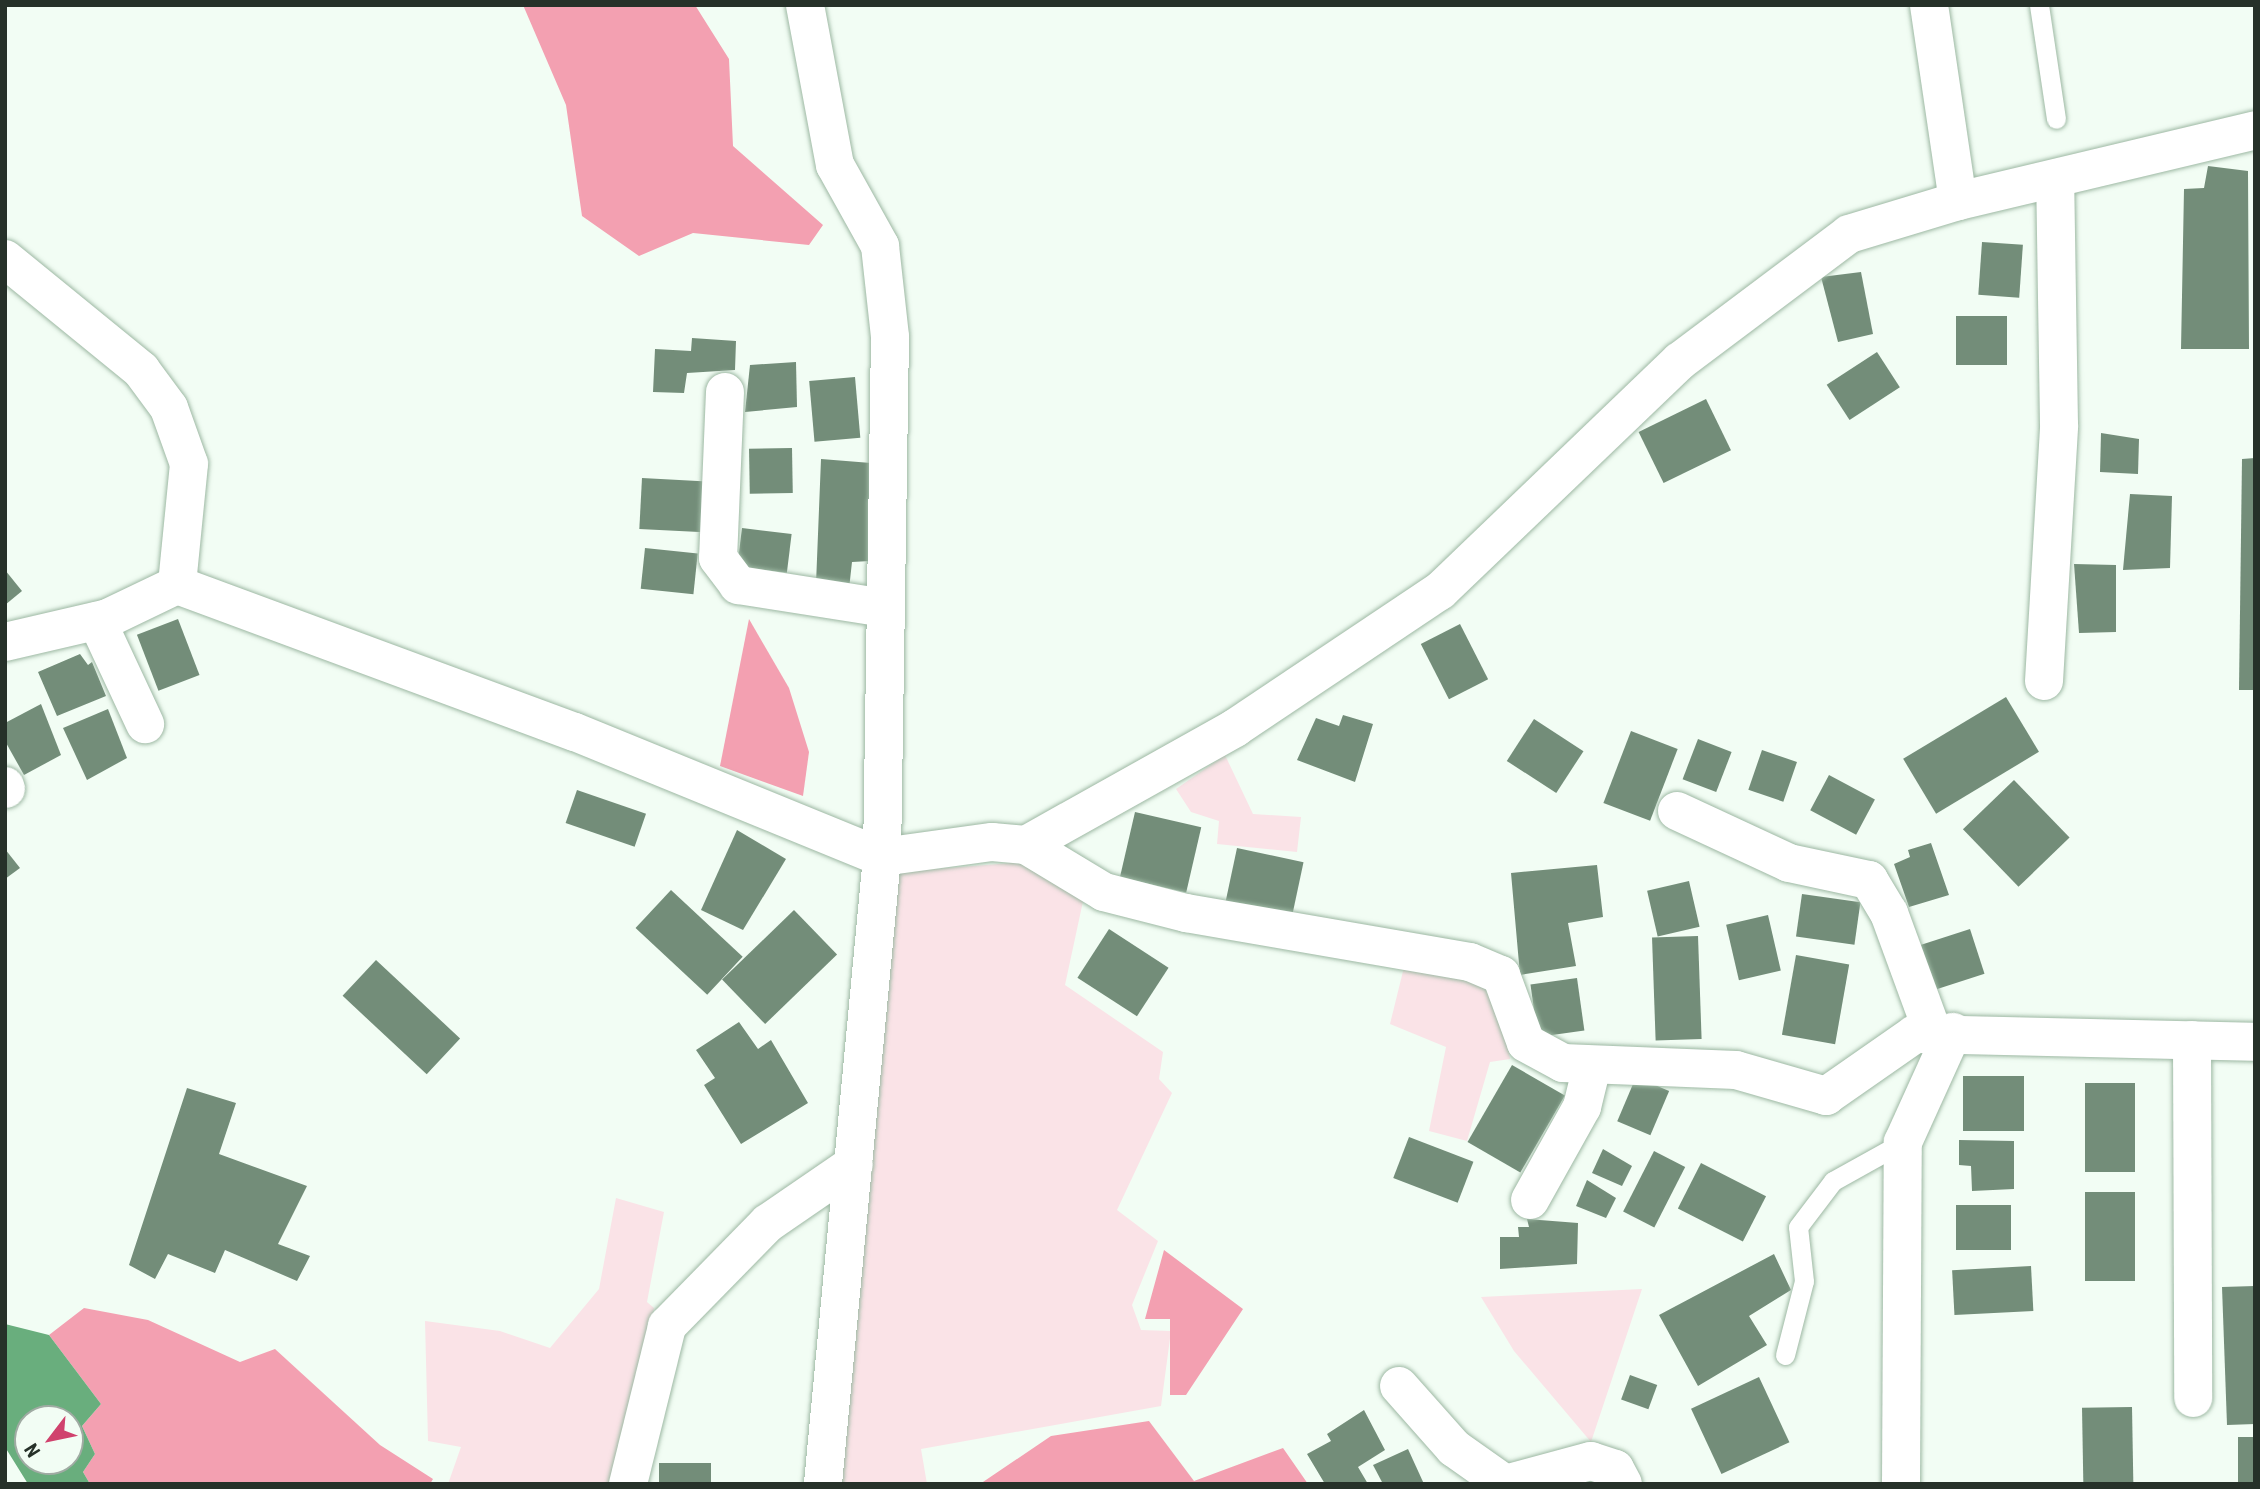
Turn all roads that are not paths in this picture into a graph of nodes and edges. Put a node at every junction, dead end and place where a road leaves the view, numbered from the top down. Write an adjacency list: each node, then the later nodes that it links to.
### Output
1 (805, 5): 11 (street)
2 (1929, 5): 7 (street)
3 (2039, 5): 4 (lane)
4 (2056, 119)
5 (2255, 130): 6 (street)
6 (2055, 180): 7 (street); 14 (street)
7 (1958, 201): 17 (street)
8 (5, 259): 10 (street)
9 (725, 392): 11 (street)
10 (177, 586): 12 (street); 18 (street)
11 (885, 608): 18 (street)
12 (97, 621): 13 (street); 15 (street)
13 (5, 642)
14 (2044, 681)
15 (145, 724)
16 (1677, 811): 19 (street)
17 (1026, 845): 18 (street); 22 (street)
18 (882, 857): 24 (street)
19 (1943, 1033): 20 (street); 22 (street); 23 (street)
20 (2192, 1040): 21 (street); 28 (street)
21 (2255, 1042)
22 (1592, 1066): 25 (street)
23 (1903, 1142): 26 (lane); 32 (street)
24 (854, 1164): 29 (street); 30 (street)
25 (1530, 1200)
26 (1785, 1355)
27 (1399, 1386): 31 (street)
28 (2193, 1398)
29 (628, 1484)
30 (822, 1484)
31 (1623, 1484)
32 (1901, 1484)

